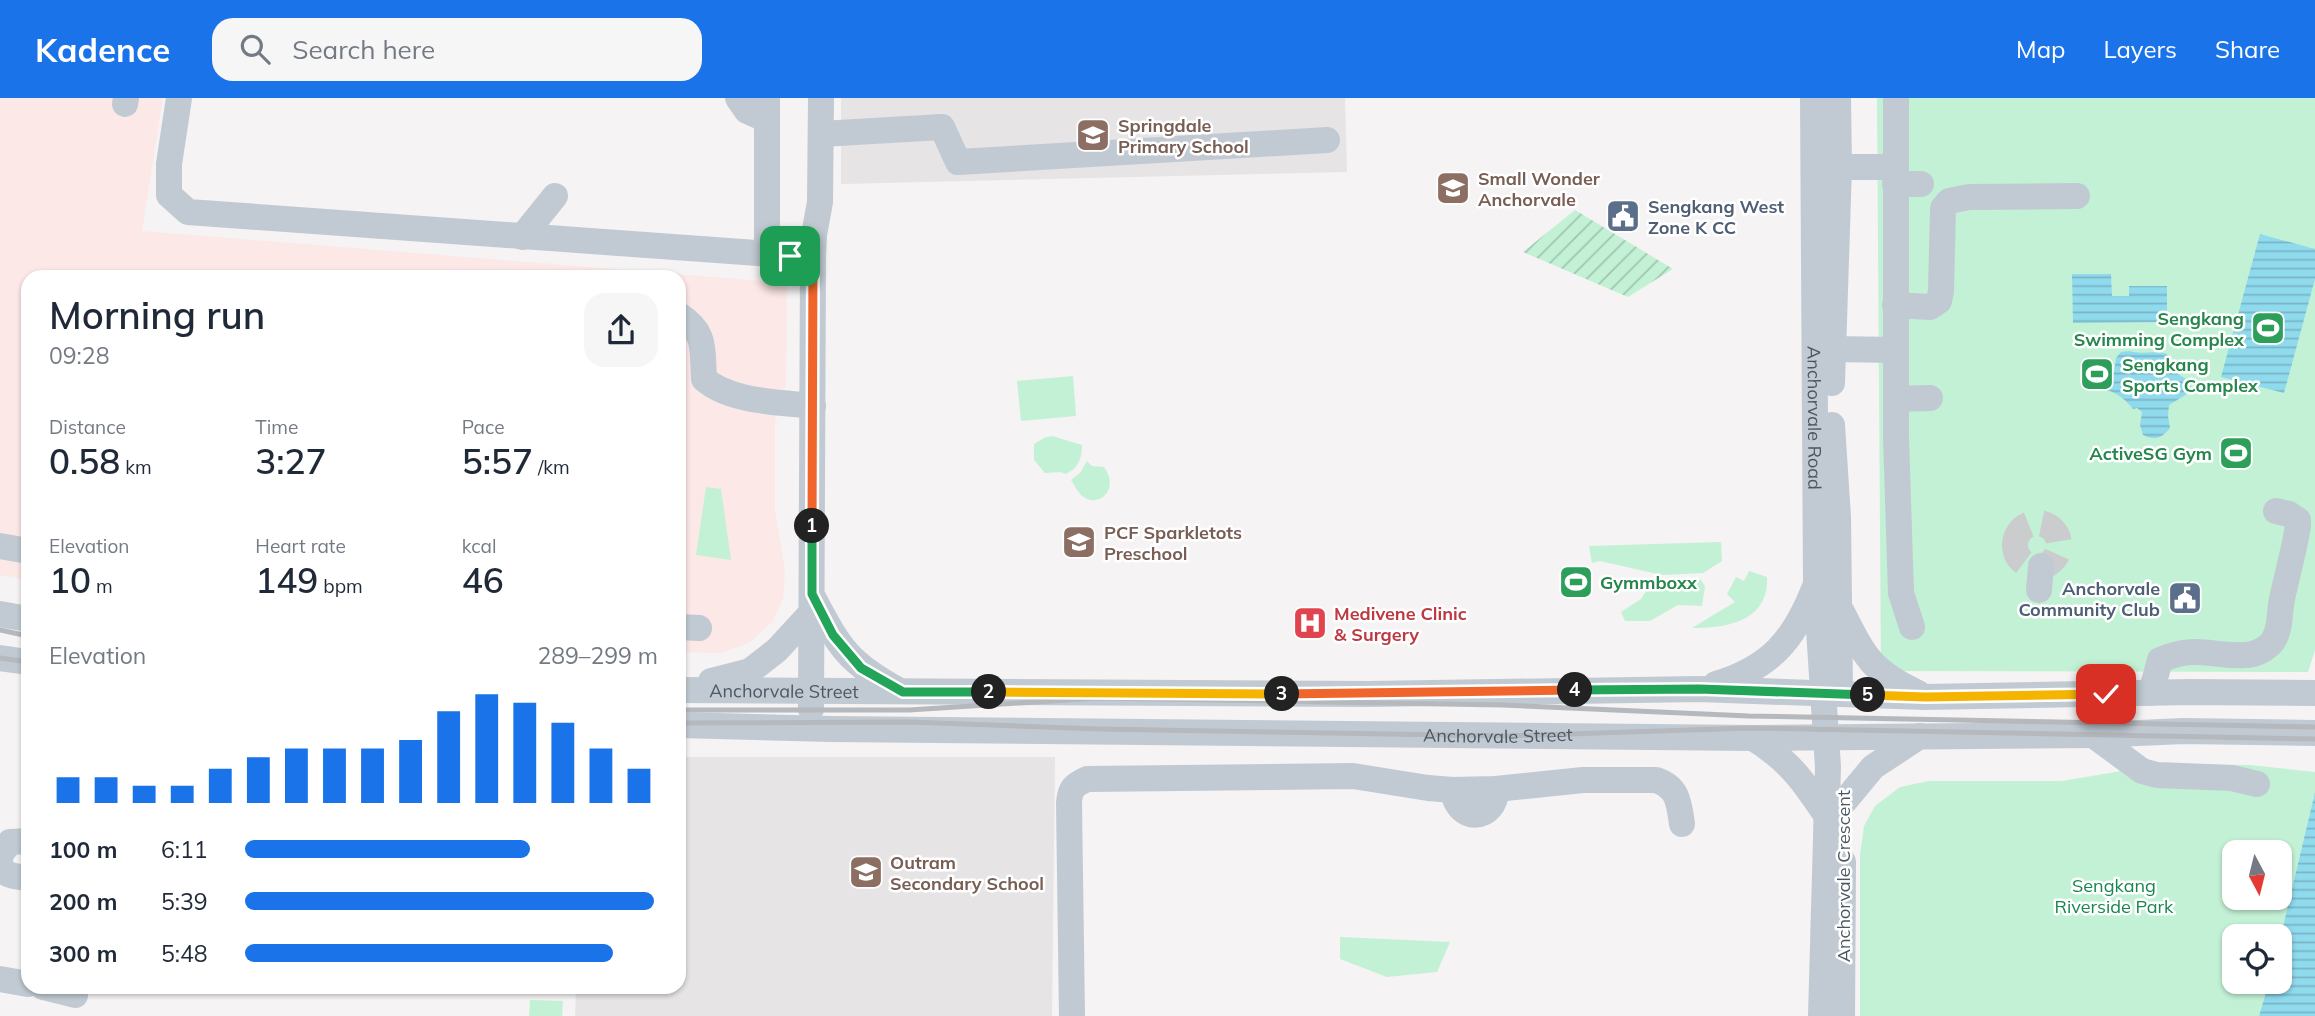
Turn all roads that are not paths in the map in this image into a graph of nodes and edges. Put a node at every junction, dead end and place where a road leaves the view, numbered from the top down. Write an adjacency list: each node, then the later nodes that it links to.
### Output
1 (180, 98): 15 (street)
2 (738, 98): 8 (street)
3 (807, 98): 16 (street)
4 (821, 98): 9 (street)
5 (1813, 98): 28 (street, Anchorvale Road)
6 (1838, 98): 11 (street, Anchorvale Road)
7 (1896, 98): 12 (street)
8 (767, 109): 17 (street)
9 (821, 134): 10 (street); 16 (street)
10 (1327, 140)
11 (1839, 167): 12 (street); 20 (street, Anchorvale Road)
12 (1903, 179): 18 (street)
13 (555, 196): 15 (street)
14 (2077, 196): 18 (street)
15 (522, 237): 17 (street)
16 (814, 246): 17 (street); 24 (street)
17 (767, 255)
18 (1895, 305): 21 (street)
19 (686, 319): 24 (street)
20 (1833, 349): 21 (street); 30 (street, Anchorvale Road)
21 (1896, 350): 23 (street)
22 (1930, 398): 23 (street)
23 (1896, 399): 33 (street)
24 (813, 405): 29 (street)
25 (2276, 512): 42 (street)
26 (0, 546): 27 (street)
27 (21, 550)
28 (1816, 584): 38 (street); 41 (street, Anchorvale Road)
29 (812, 603): 36 (street); 39 (street); 40 (street)
30 (1838, 604): 41 (street, Anchorvale Road); 44 (street)
31 (0, 614): 32 (street)
32 (21, 618)
33 (1912, 626)
34 (0, 658): 35 (street)
35 (21, 661)
36 (686, 687)
37 (686, 689): 39 (street, Anchorvale Street)
38 (1699, 689): 40 (street, Anchorvale Street); 41 (street, Anchorvale Street)
39 (811, 692): 40 (street, Anchorvale Street); 46 (street)
40 (903, 692)
41 (1832, 693): 44 (street, Anchorvale Street); 50 (street, Anchorvale Road)
42 (2151, 693): 43 (street, Anchorvale Street); 44 (street, Anchorvale Street)
43 (2315, 693)
44 (1925, 697)
45 (686, 725): 46 (street, Anchorvale Street)
46 (810, 728): 51 (street, Anchorvale Street)
47 (2315, 733): 49 (street, Anchorvale Street)
48 (1922, 735): 49 (street, Anchorvale Street); 50 (street, Anchorvale Street); 53 (street)
49 (2092, 735): 52 (street)
50 (1834, 737): 51 (street, Anchorvale Street); 53 (street, Anchorvale Crescent)
51 (1753, 738): 53 (street)
52 (2257, 783)
53 (1836, 810): 62 (street, Anchorvale Crescent); 63 (street, Anchorvale Crescent)
54 (1682, 824): 61 (street)
55 (21, 841): 56 (street)
56 (0, 855)
57 (0, 861): 58 (street)
58 (21, 877)
59 (0, 979): 60 (street)
60 (21, 983)
61 (1072, 1016)
62 (1821, 1016)
63 (1842, 1016)

